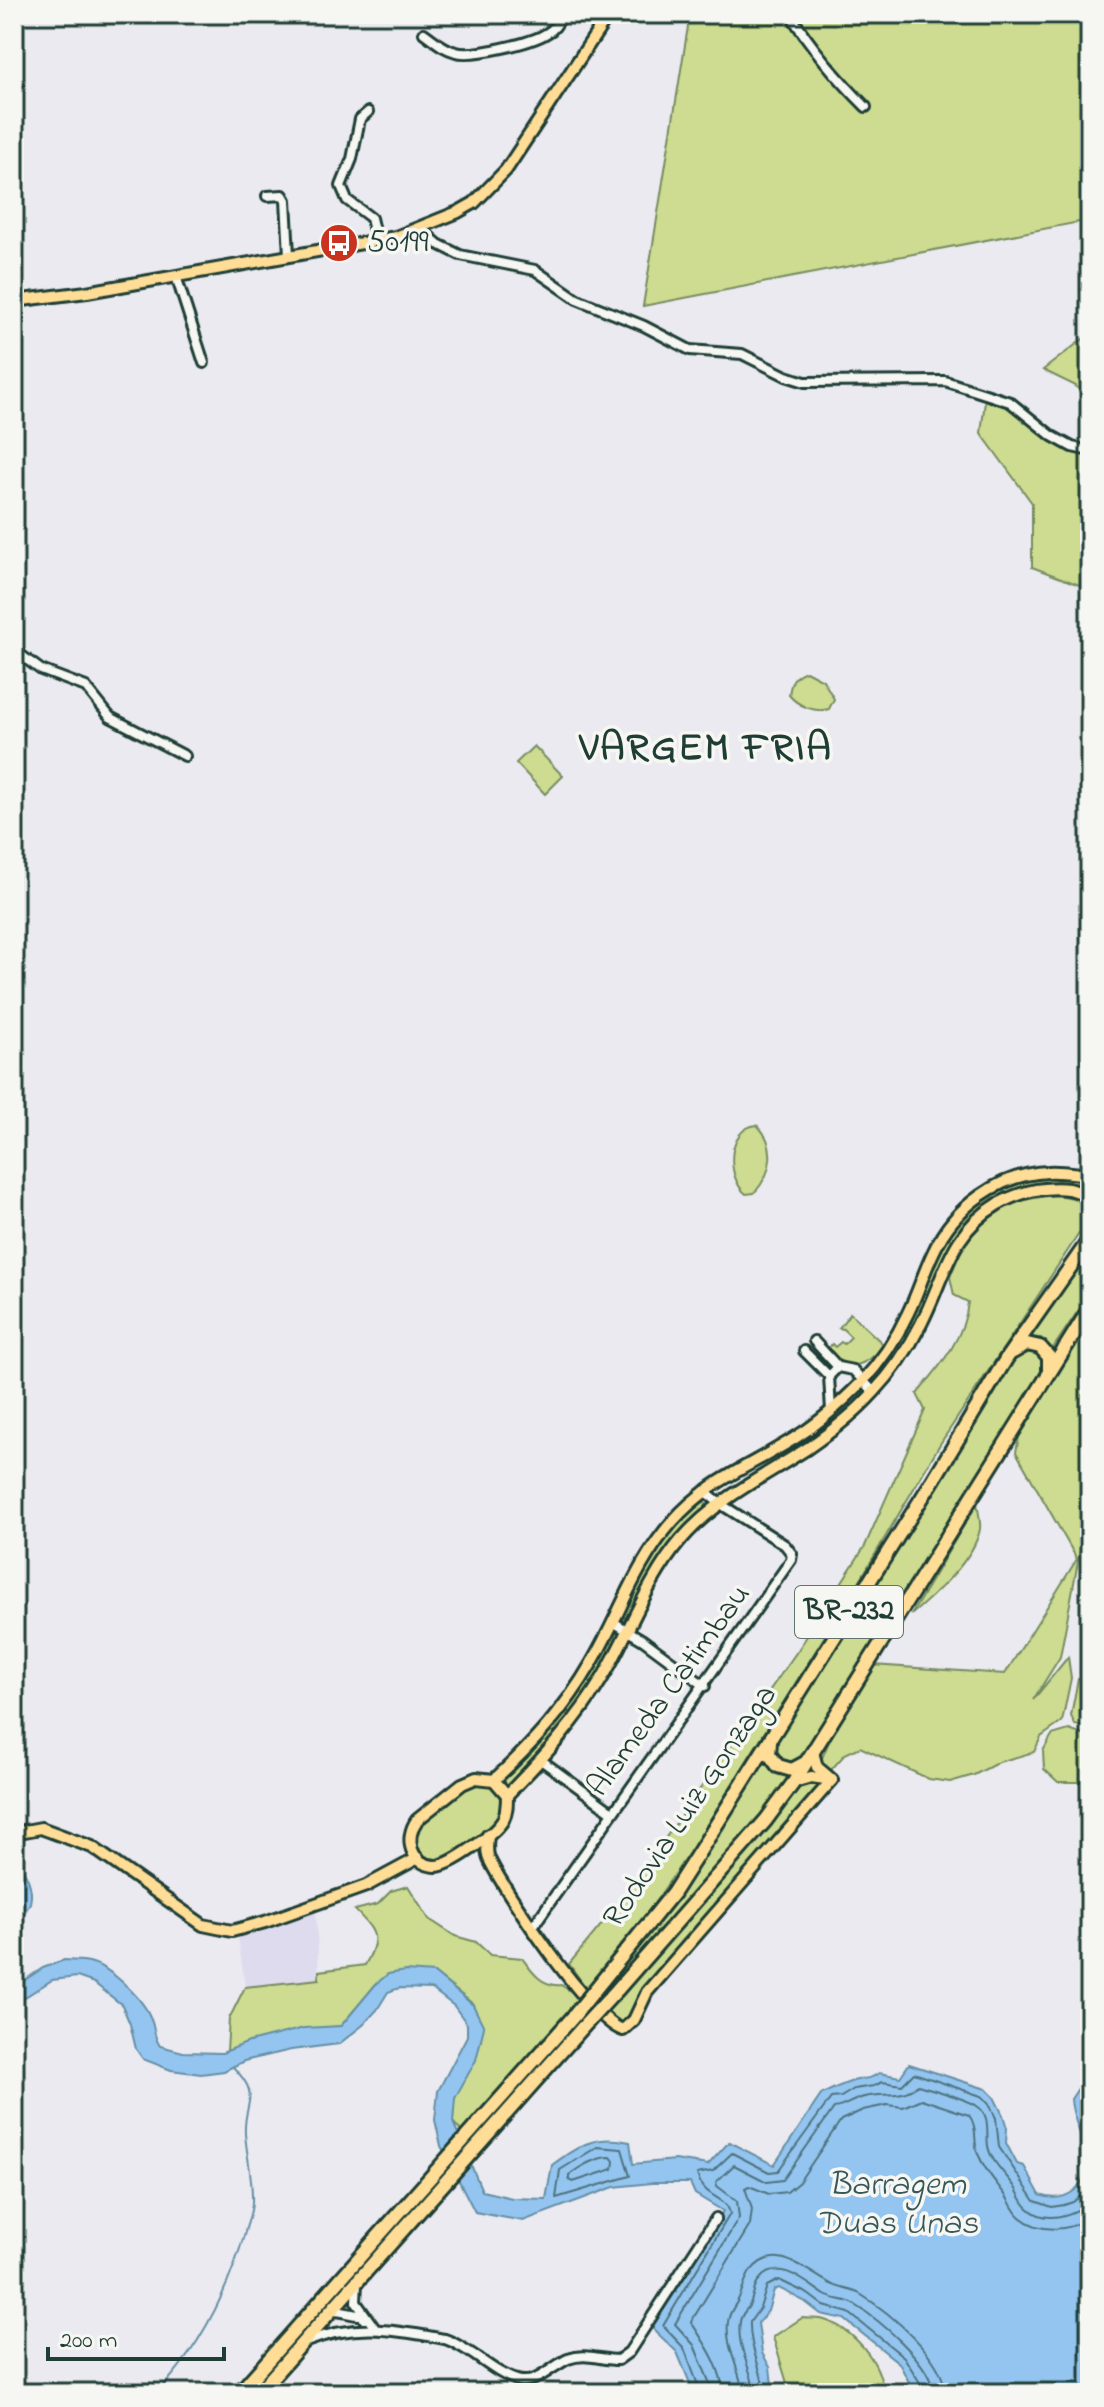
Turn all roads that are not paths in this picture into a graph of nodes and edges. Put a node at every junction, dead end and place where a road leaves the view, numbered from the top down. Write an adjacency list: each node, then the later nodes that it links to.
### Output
1 (562, 14): 6 (street)
2 (597, 14): 5 (street)
3 (609, 14): 5 (main road)
4 (790, 14): 7 (street)
5 (598, 32): 10 (main road)
6 (424, 33)
7 (866, 107)
8 (368, 112): 11 (street)
9 (267, 196): 12 (street)
10 (421, 229): 11 (main road); 16 (street)
11 (376, 240): 12 (main road)
12 (289, 255): 13 (main road)
13 (176, 276): 14 (main road); 15 (street)
14 (14, 301)
15 (204, 363)
16 (1090, 451)
17 (14, 650): 18 (street)
18 (185, 756)
19 (1090, 1175): 23 (main road)
20 (1090, 1198): 24 (main road)
21 (1090, 1239): 26 (highway, Rodovia Luiz Gonzaga / BR-232)
22 (1090, 1308): 31 (highway, Rodovia Luiz Gonzaga / BR-232)
23 (897, 1334): 24 (street); 25 (main road)
24 (910, 1343): 32 (main road)
25 (880, 1359): 28 (street); 30 (main road)
26 (1006, 1359): 31 (highway); 41 (highway, Rodovia Luiz Gonzaga / BR-232)
27 (838, 1367): 28 (street); 29 (street); 29 (street)
28 (853, 1370): 30 (street)
29 (829, 1376): 33 (street)
30 (863, 1381): 32 (street); 33 (main road)
31 (1042, 1384): 42 (highway, Rodovia Luiz Gonzaga / BR-232)
32 (874, 1392): 35 (main road)
33 (831, 1411): 34 (main road)
34 (767, 1454): 35 (street); 36 (main road)
35 (774, 1469): 37 (main road)
36 (704, 1491): 37 (street); 38 (main road)
37 (719, 1503): 39 (main road); 40 (street, Alameda Catimbau)
38 (613, 1622): 39 (street); 44 (main road)
39 (628, 1631): 40 (street); 43 (main road)
40 (705, 1686): 48 (street, Alameda Catimbau)
41 (772, 1735): 42 (highway); 55 (highway, Rodovia Luiz Gonzaga / BR-232, bridge)
42 (811, 1755): 45 (main road); 46 (highway, Rodovia Luiz Gonzaga / BR-232)
43 (541, 1760): 47 (main road); 48 (street)
44 (494, 1780): 47 (main road); 53 (main road)
45 (832, 1780): 46 (main road); 54 (main road)
46 (794, 1782): 55 (highway, Rodovia Luiz Gonzaga / BR-232, bridge)
47 (507, 1795): 50 (main road)
48 (612, 1812): 54 (street, Alameda Catimbau)
49 (14, 1833): 53 (main road)
50 (488, 1835): 51 (main road); 52 (main road)
51 (467, 1851): 52 (main road); 53 (main road)
52 (488, 1857): 54 (main road)
53 (418, 1858)
54 (532, 1928)
55 (486, 2125): 57 (highway, Rodovia Luiz Gonzaga / BR-232); 63 (highway, Rodovia Luiz Gonzaga / BR-232)
56 (716, 2218): 61 (street)
57 (359, 2279): 58 (highway, Rodovia Luiz Gonzaga / BR-232); 59 (street)
58 (330, 2311): 59 (street); 62 (highway, Rodovia Luiz Gonzaga / BR-232)
59 (363, 2315): 60 (street); 61 (street)
60 (365, 2328): 61 (street); 62 (street)
61 (375, 2328)
62 (302, 2344): 64 (highway, Rodovia Luiz Gonzaga / BR-232)
63 (239, 2393)
64 (258, 2393)

